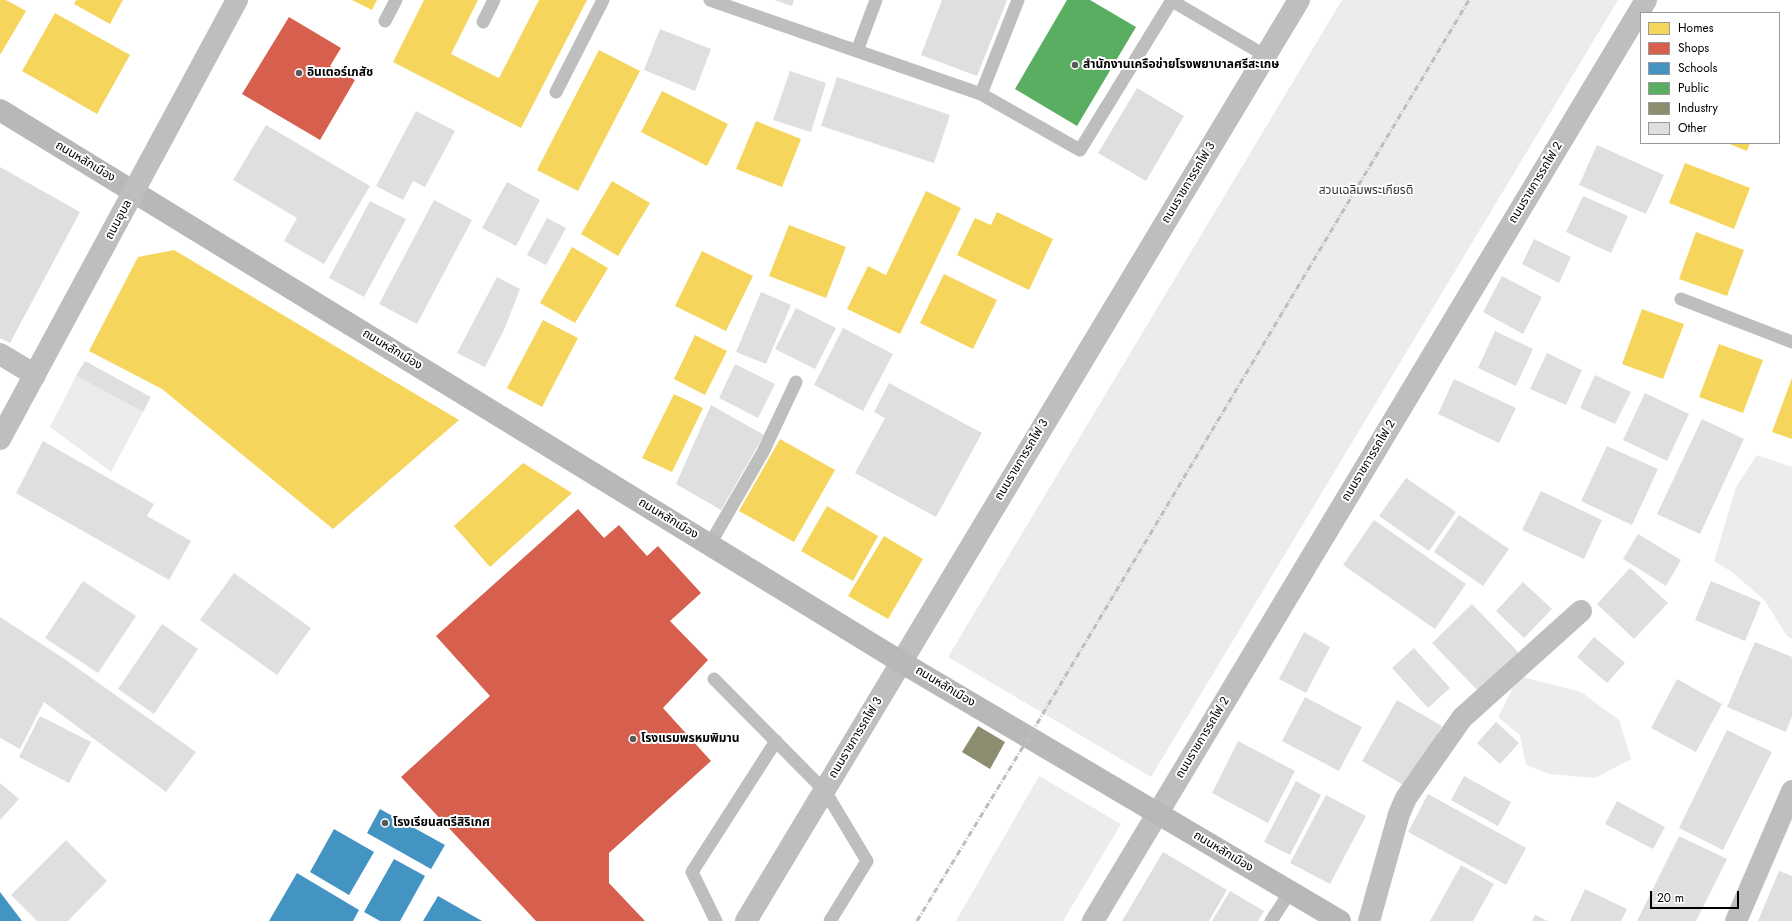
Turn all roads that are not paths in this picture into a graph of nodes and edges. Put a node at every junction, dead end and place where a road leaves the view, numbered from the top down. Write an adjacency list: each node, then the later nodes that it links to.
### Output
1 (237, 0): 18 (street, ถนนอุบล)
2 (396, 0): 11 (lane)
3 (494, 0): 12 (lane)
4 (603, 0): 15 (lane)
5 (710, 0): 13 (lane)
6 (876, 0): 13 (lane)
7 (1018, 0): 16 (lane)
8 (1172, 0): 14 (lane); 16 (lane)
9 (1299, 0): 14 (street, ถนนราชการรถไฟ 3)
10 (1646, 0): 32 (street, ถนนราชการรถไฟ 2)
11 (385, 22)
12 (483, 22)
13 (857, 51): 16 (lane)
14 (1266, 56): 27 (street, ถนนราชการรถไฟ 3)
15 (556, 92)
16 (981, 94)
17 (0, 110): 18 (street, ถนนหลักเมือง)
18 (134, 192): 22 (street, ถนนอุบล); 25 (street, ถนนหลักเมือง)
19 (1681, 299): 20 (lane)
20 (1792, 342)
21 (0, 354): 22 (street)
22 (35, 375): 24 (street, ถนนอุบล)
23 (796, 382): 25 (lane)
24 (0, 439)
25 (710, 544): 27 (street, ถนนหลักเมือง)
26 (1581, 612): 40 (street)
27 (901, 662): 30 (street, ถนนราชการรถไฟ 3); 32 (street, ถนนหลักเมือง)
28 (714, 679): 29 (lane)
29 (776, 741): 30 (lane); 34 (lane)
30 (825, 791): 35 (street, ถนนราชการรถไฟ 3); 36 (lane)
31 (1792, 791): 41 (street)
32 (1157, 813): 33 (street, ถนนหลักเมือง); 37 (street, ถนนราชการรถไฟ 2)
33 (1290, 892): 38 (lane); 39 (street, ถนนหลักเมือง)
34 (716, 921)
35 (746, 921)
36 (830, 921)
37 (1093, 921)
38 (1271, 921)
39 (1340, 921)
40 (1369, 921)
41 (1736, 921)

